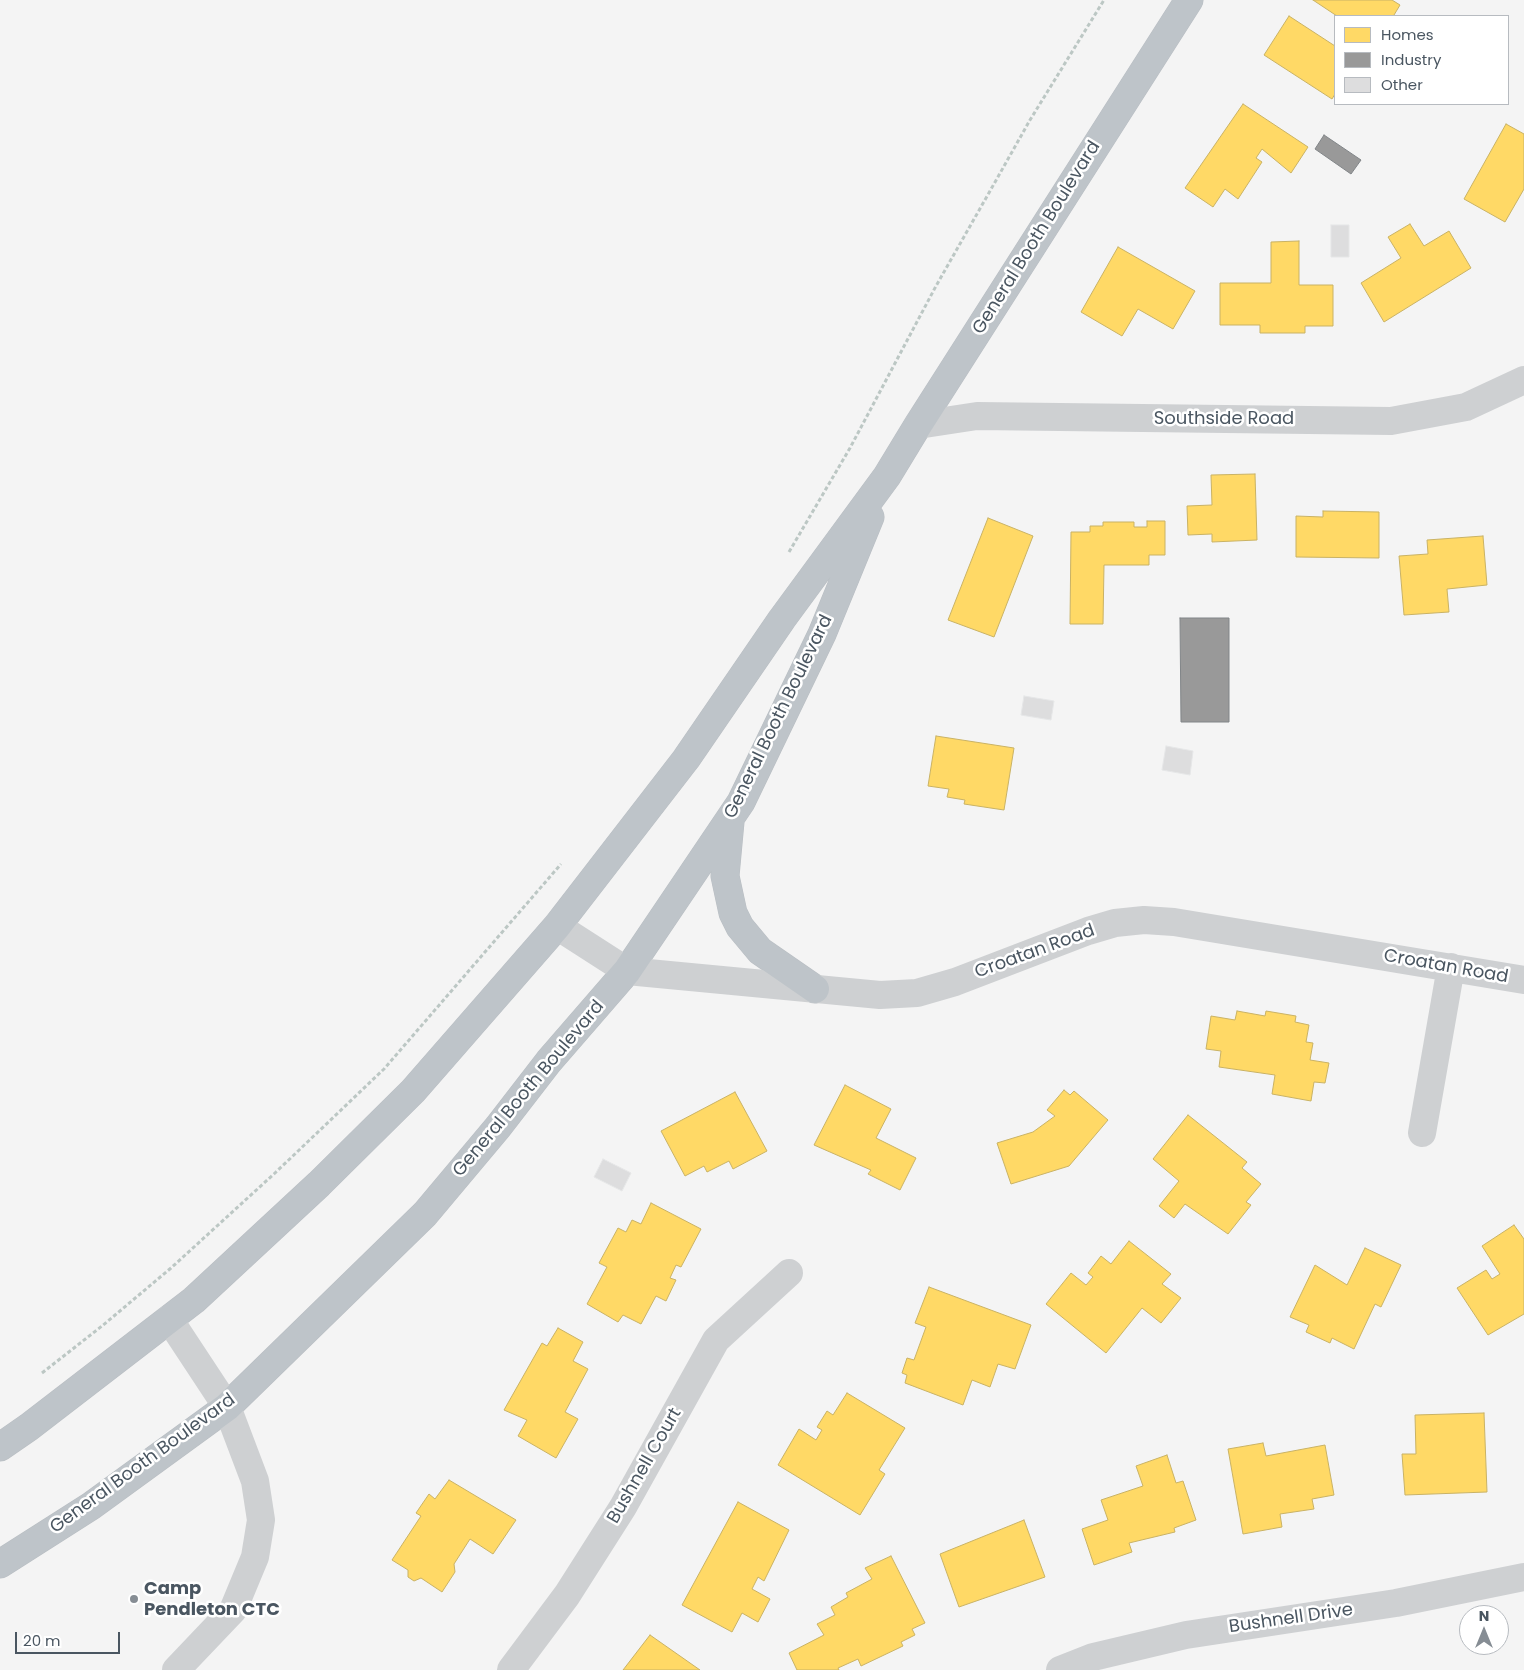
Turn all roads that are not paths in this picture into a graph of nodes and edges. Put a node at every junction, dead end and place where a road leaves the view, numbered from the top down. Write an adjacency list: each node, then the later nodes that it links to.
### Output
1 (1189, 0): 3 (highway, General Booth Boulevard)
2 (1524, 380): 3 (street, Southside Road)
3 (918, 426): 4 (highway, General Booth Boulevard)
4 (887, 476): 5 (highway, General Booth Boulevard); 6 (highway, General Booth Boulevard)
5 (730, 819): 8 (highway, General Booth Boulevard); 10 (highway)
6 (557, 926): 8 (street, Croatan Road); 13 (highway, General Booth Boulevard)
7 (1451, 967): 9 (street, Croatan Road); 10 (street, Croatan Road); 11 (street)
8 (627, 971): 10 (street, Croatan Road); 14 (highway, General Booth Boulevard)
9 (1524, 980)
10 (815, 989)
11 (1422, 1133)
12 (789, 1273): 19 (street, Bushnell Court)
13 (169, 1319): 14 (street); 15 (highway, General Booth Boulevard)
14 (227, 1407): 16 (highway, General Booth Boulevard); 18 (street)
15 (0, 1447)
16 (0, 1564)
17 (1524, 1577): 20 (street, Bushnell Drive)
18 (176, 1670)
19 (511, 1670)
20 (1060, 1670)

